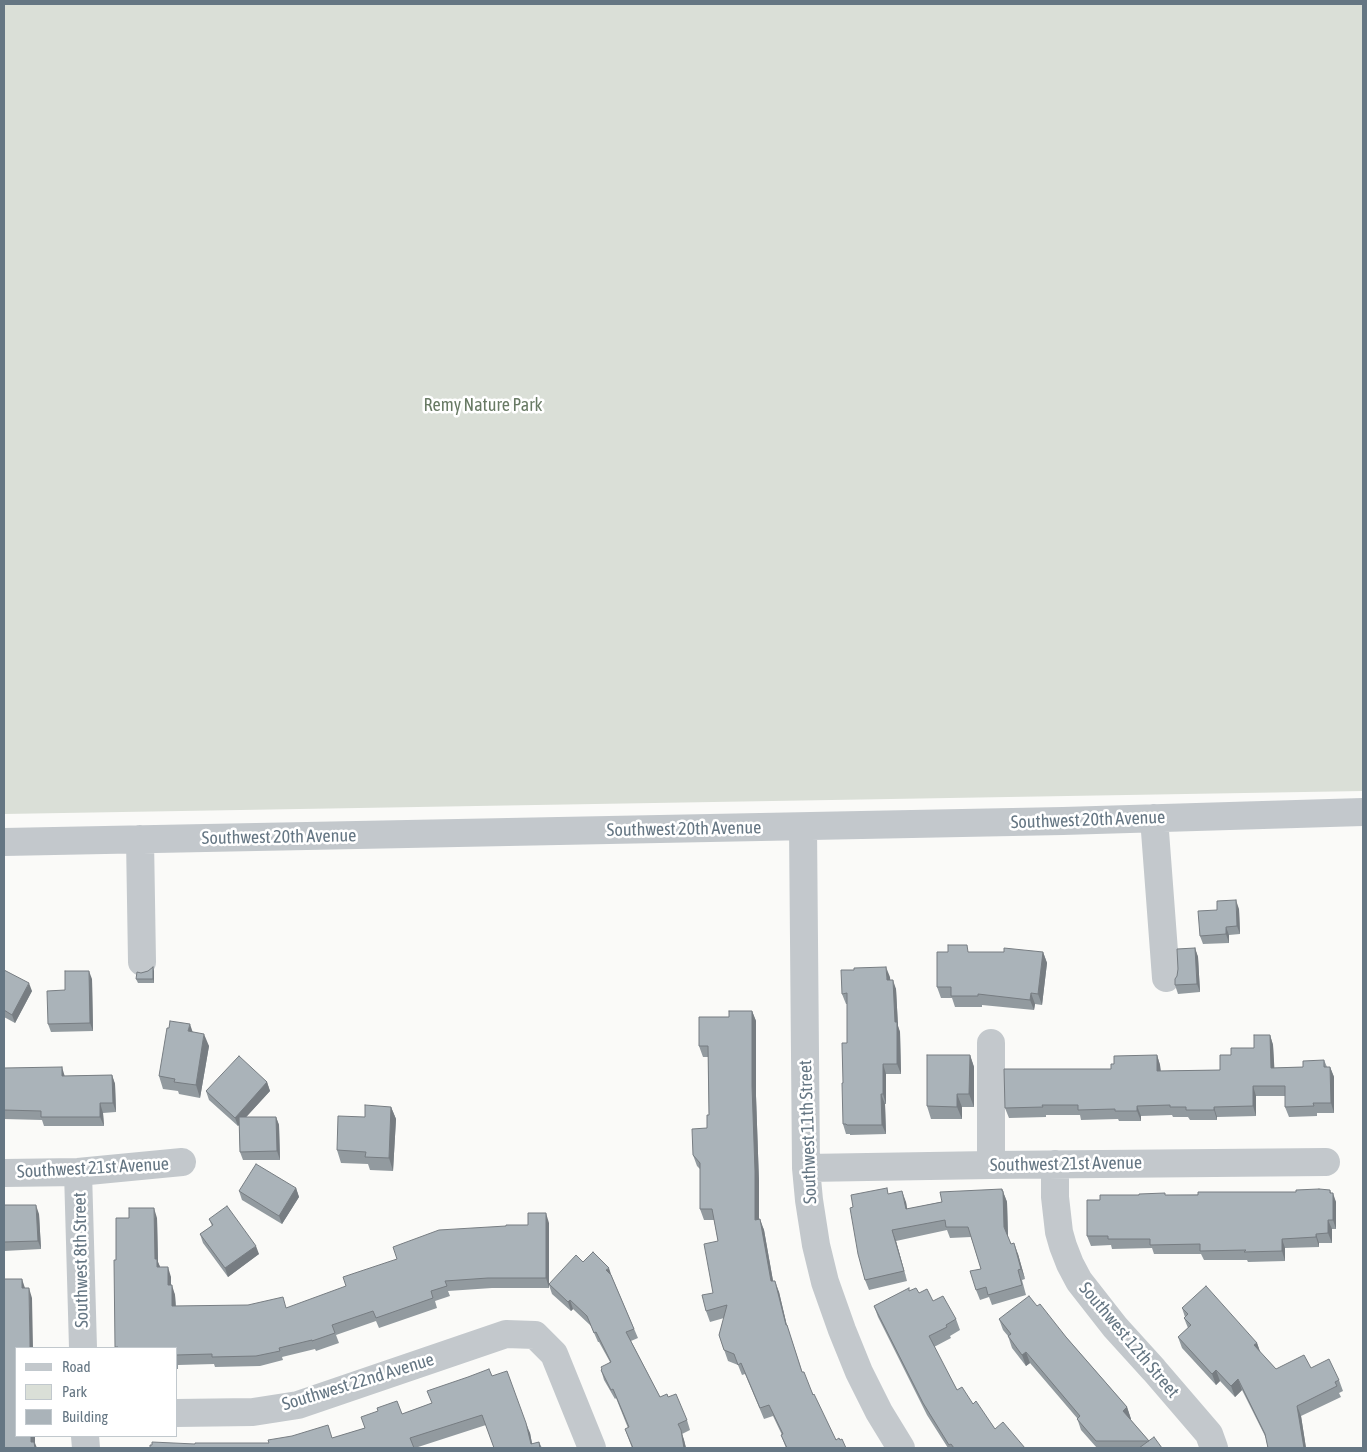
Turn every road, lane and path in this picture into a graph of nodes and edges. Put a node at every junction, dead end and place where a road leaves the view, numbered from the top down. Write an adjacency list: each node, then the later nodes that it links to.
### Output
1 (1363, 812): 2 (street, Southwest 20th Avenue)
2 (1154, 818): 3 (street, Southwest 20th Avenue); 7 (street)
3 (803, 827): 4 (street, Southwest 20th Avenue); 13 (street, Southwest 11th Street)
4 (140, 839): 5 (street, Southwest 20th Avenue); 6 (street)
5 (4, 842)
6 (142, 962)
7 (1166, 978)
8 (991, 1043): 11 (street)
9 (182, 1162): 14 (street, Southwest 21st Avenue)
10 (1326, 1162): 12 (street, Southwest 21st Avenue)
11 (991, 1164): 12 (street, Southwest 21st Avenue); 13 (street, Southwest 21st Avenue)
12 (1055, 1164): 20 (street, Southwest 12th Street)
13 (806, 1168): 19 (street, Southwest 11th Street)
14 (78, 1172): 15 (street, Southwest 21st Avenue); 16 (street, Southwest 8th Street)
15 (4, 1173)
16 (83, 1347)
17 (178, 1413): 18 (street, Southwest 22nd Avenue)
18 (592, 1448)
19 (902, 1448)
20 (1214, 1448)

